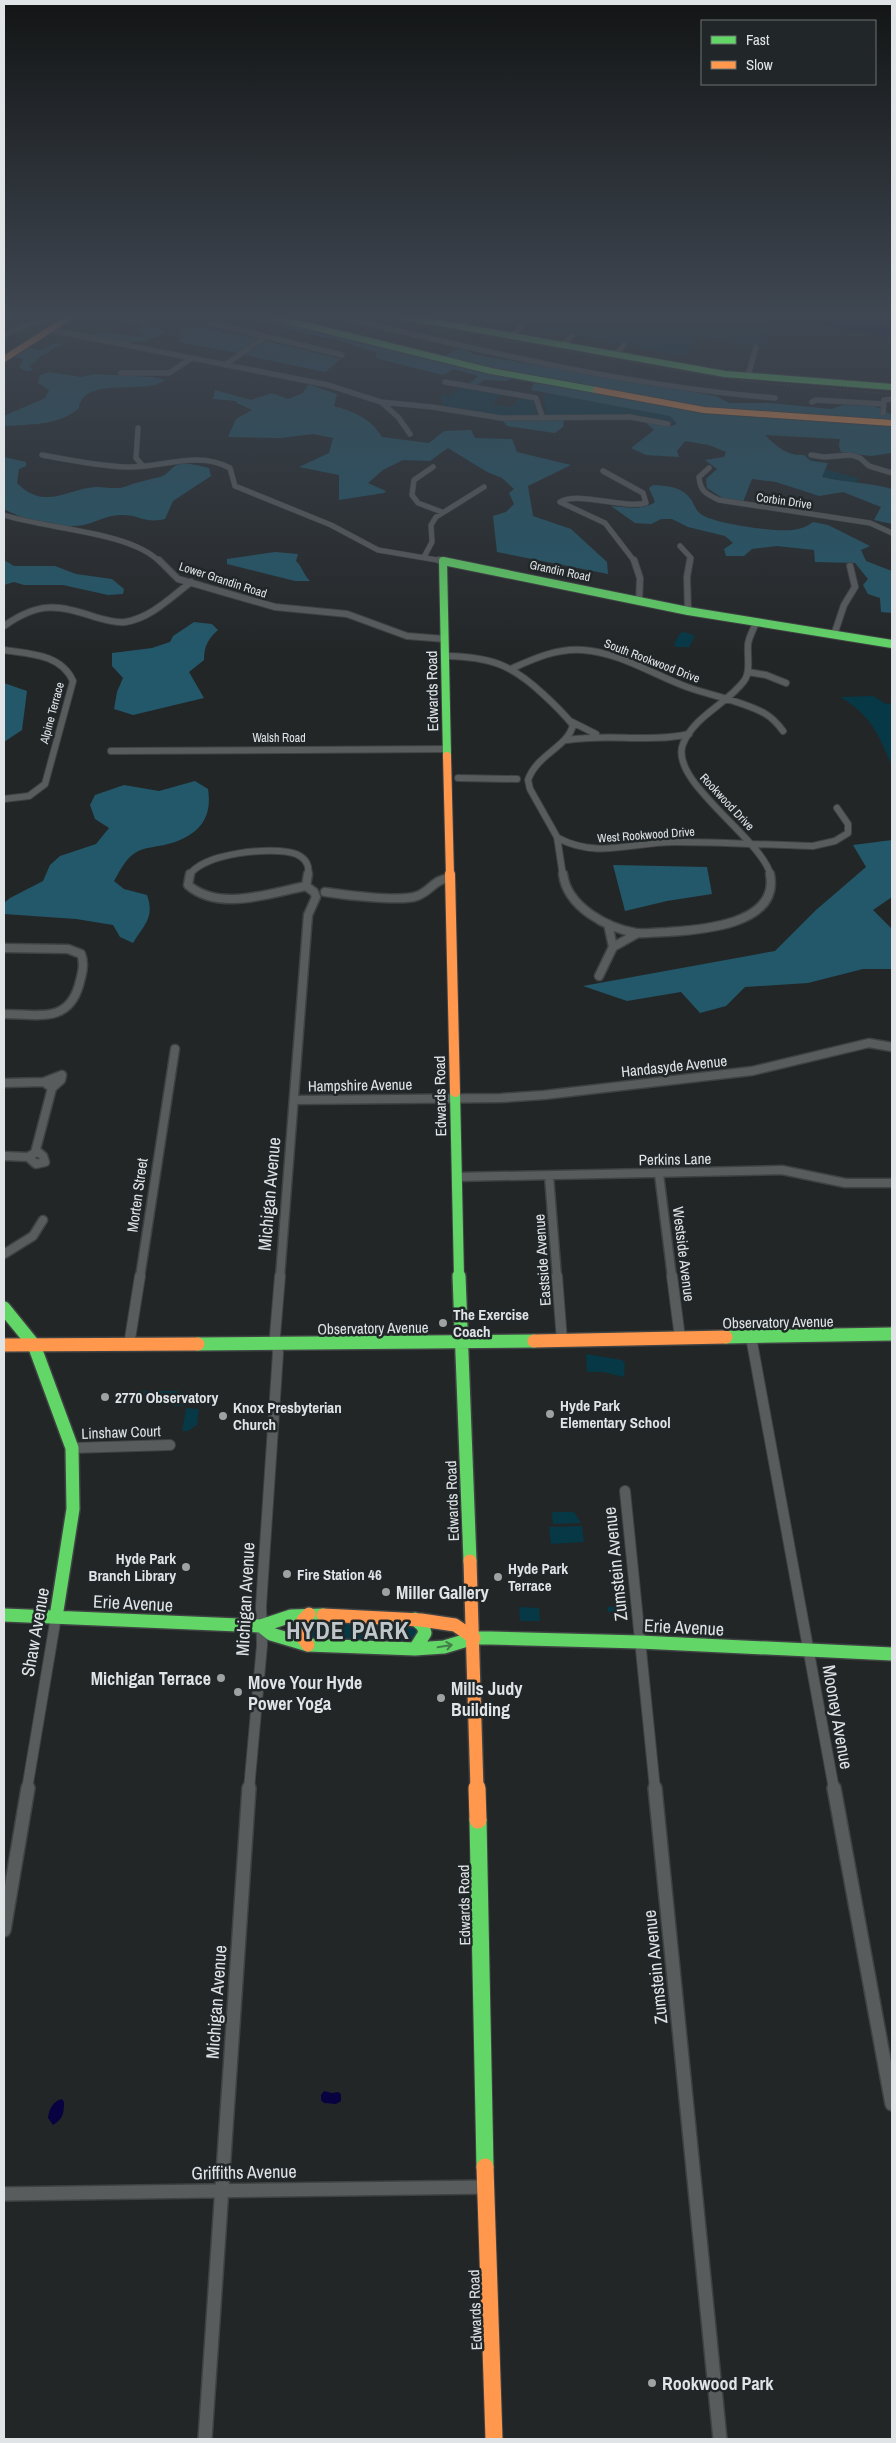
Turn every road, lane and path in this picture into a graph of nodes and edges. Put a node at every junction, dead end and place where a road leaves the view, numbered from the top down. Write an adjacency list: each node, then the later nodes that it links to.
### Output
1 (138, 429): 6 (street)
2 (406, 429): 3 (street)
3 (410, 434)
4 (42, 455): 6 (street)
5 (811, 455): 10 (street)
6 (143, 466): 16 (street, Grandin Road)
7 (432, 467): 12 (street)
8 (709, 468): 14 (street, Corbin Drive)
9 (603, 471): 20 (street)
10 (892, 473)
11 (484, 487): 12 (street)
12 (442, 512): 16 (street)
13 (4, 514): 19 (street, Lower Grandin Road)
14 (892, 533)
15 (680, 546): 21 (street)
16 (424, 557): 17 (street, Grandin Road)
17 (443, 561): 20 (main road, Grandin Road); 25 (main road, Edwards Road)
18 (850, 566): 24 (street)
19 (191, 582): 23 (street); 25 (street, Lower Grandin Road)
20 (639, 602): 21 (main road, Grandin Road)
21 (688, 611): 22 (main road, Grandin Road)
22 (756, 623): 24 (main road, Grandin Road); 30 (street)
23 (4, 626)
24 (834, 635): 26 (main road, Grandin Road)
25 (445, 639): 28 (main road, Edwards Road)
26 (892, 644)
27 (4, 650): 46 (street, Alpine Terrace)
28 (446, 656): 29 (street); 39 (main road, Edwards Road)
29 (513, 668): 32 (street, South Rookwood Drive); 33 (street)
30 (748, 672): 31 (street); 32 (street)
31 (786, 683)
32 (726, 699): 34 (street, South Rookwood Drive); 35 (street)
33 (570, 721): 36 (street); 38 (street)
34 (783, 731)
35 (689, 734): 37 (street); 41 (street)
36 (600, 735): 37 (street); 38 (street)
37 (661, 739): 41 (street)
38 (567, 740): 42 (street)
39 (448, 750): 40 (street, Walsh Road); 52 (main road, Edwards Road)
40 (111, 751)
41 (681, 752): 49 (street, Rookwood Drive)
42 (530, 773): 44 (street); 45 (street)
43 (458, 778): 44 (street)
44 (517, 779): 45 (street)
45 (529, 784): 48 (street)
46 (4, 799)
47 (837, 808): 49 (street, West Rookwood Drive)
48 (558, 838): 50 (street, West Rookwood Drive); 51 (street)
49 (752, 844): 50 (street, West Rookwood Drive); 56 (street, Rookwood Drive)
50 (573, 846): 51 (street)
51 (560, 853): 55 (street)
52 (450, 878): 54 (street); 67 (main road, Edwards Road)
53 (306, 886): 53 (street); 68 (street, Michigan Avenue)
54 (325, 892)
55 (608, 924): 56 (street); 57 (street)
56 (638, 933): 57 (street)
57 (612, 947): 59 (street)
58 (4, 948): 60 (street)
59 (599, 976)
60 (80, 982): 61 (street)
61 (4, 1014)
62 (892, 1046): 67 (street, Handasyde Avenue)
63 (175, 1049): 87 (street, Morten Street)
64 (44, 1082): 65 (street); 66 (street); 66 (street)
65 (4, 1083)
66 (52, 1088): 69 (street)
67 (455, 1098): 68 (street, Hampshire Avenue); 74 (main road, Edwards Road)
68 (294, 1100): 84 (street, Michigan Avenue)
69 (37, 1151): 71 (street); 71 (street)
70 (4, 1156): 71 (street)
71 (28, 1157)
72 (659, 1174): 73 (street, Perkins Lane); 75 (street, Perkins Lane); 81 (street, Westside Avenue)
73 (549, 1176): 74 (street, Perkins Lane); 82 (street, Eastside Avenue)
74 (458, 1177): 83 (main road, Edwards Road)
75 (892, 1183)
76 (43, 1220): 77 (street)
77 (4, 1254)
78 (4, 1308): 86 (main road, Shaw Avenue)
79 (892, 1334): 80 (main road, Observatory Avenue)
80 (751, 1337): 81 (main road, Observatory Avenue); 100 (street, Mooney Avenue)
81 (680, 1338): 82 (main road, Observatory Avenue)
82 (562, 1341): 83 (main road, Observatory Avenue)
83 (460, 1342): 84 (main road, Observatory Avenue); 96 (main road, Edwards Road)
84 (276, 1344): 87 (main road, Observatory Avenue); 95 (street, Michigan Avenue)
85 (4, 1345): 86 (main road, Observatory Avenue)
86 (34, 1345): 87 (main road, Observatory Avenue); 89 (main road, Shaw Avenue)
87 (129, 1345)
88 (170, 1445): 89 (street, Linshaw Court)
89 (72, 1448): 93 (main road, Shaw Avenue)
90 (625, 1491): 97 (street, Zumstein Avenue)
91 (309, 1614): 94 (main road, Erie Avenue); 95 (main road, Erie Avenue); 98 (main road)
92 (4, 1615): 93 (main road, Erie Avenue)
93 (56, 1617): 95 (main road, Erie Avenue); 102 (street, Shaw Avenue)
94 (415, 1619): 96 (main road, Erie Avenue); 99 (main road)
95 (261, 1626): 98 (main road, Erie Avenue); 105 (street, Michigan Avenue)
96 (474, 1638): 97 (main road, Erie Avenue); 99 (main road, Erie Avenue, one-way to 96); 104 (main road, Edwards Road)
97 (640, 1642): 100 (main road, Erie Avenue); 109 (street, Zumstein Avenue)
98 (308, 1645): 99 (main road, Erie Avenue)
99 (415, 1649)
100 (808, 1651): 101 (main road, Erie Avenue); 103 (street, Mooney Avenue)
101 (892, 1654)
102 (4, 1930)
103 (892, 2104)
104 (486, 2188): 105 (street, Griffiths Avenue); 108 (main road, Edwards Road)
105 (222, 2191): 106 (street, Griffiths Avenue); 107 (street, Michigan Avenue)
106 (4, 2194)
107 (205, 2439)
108 (494, 2439)
109 (720, 2439)

